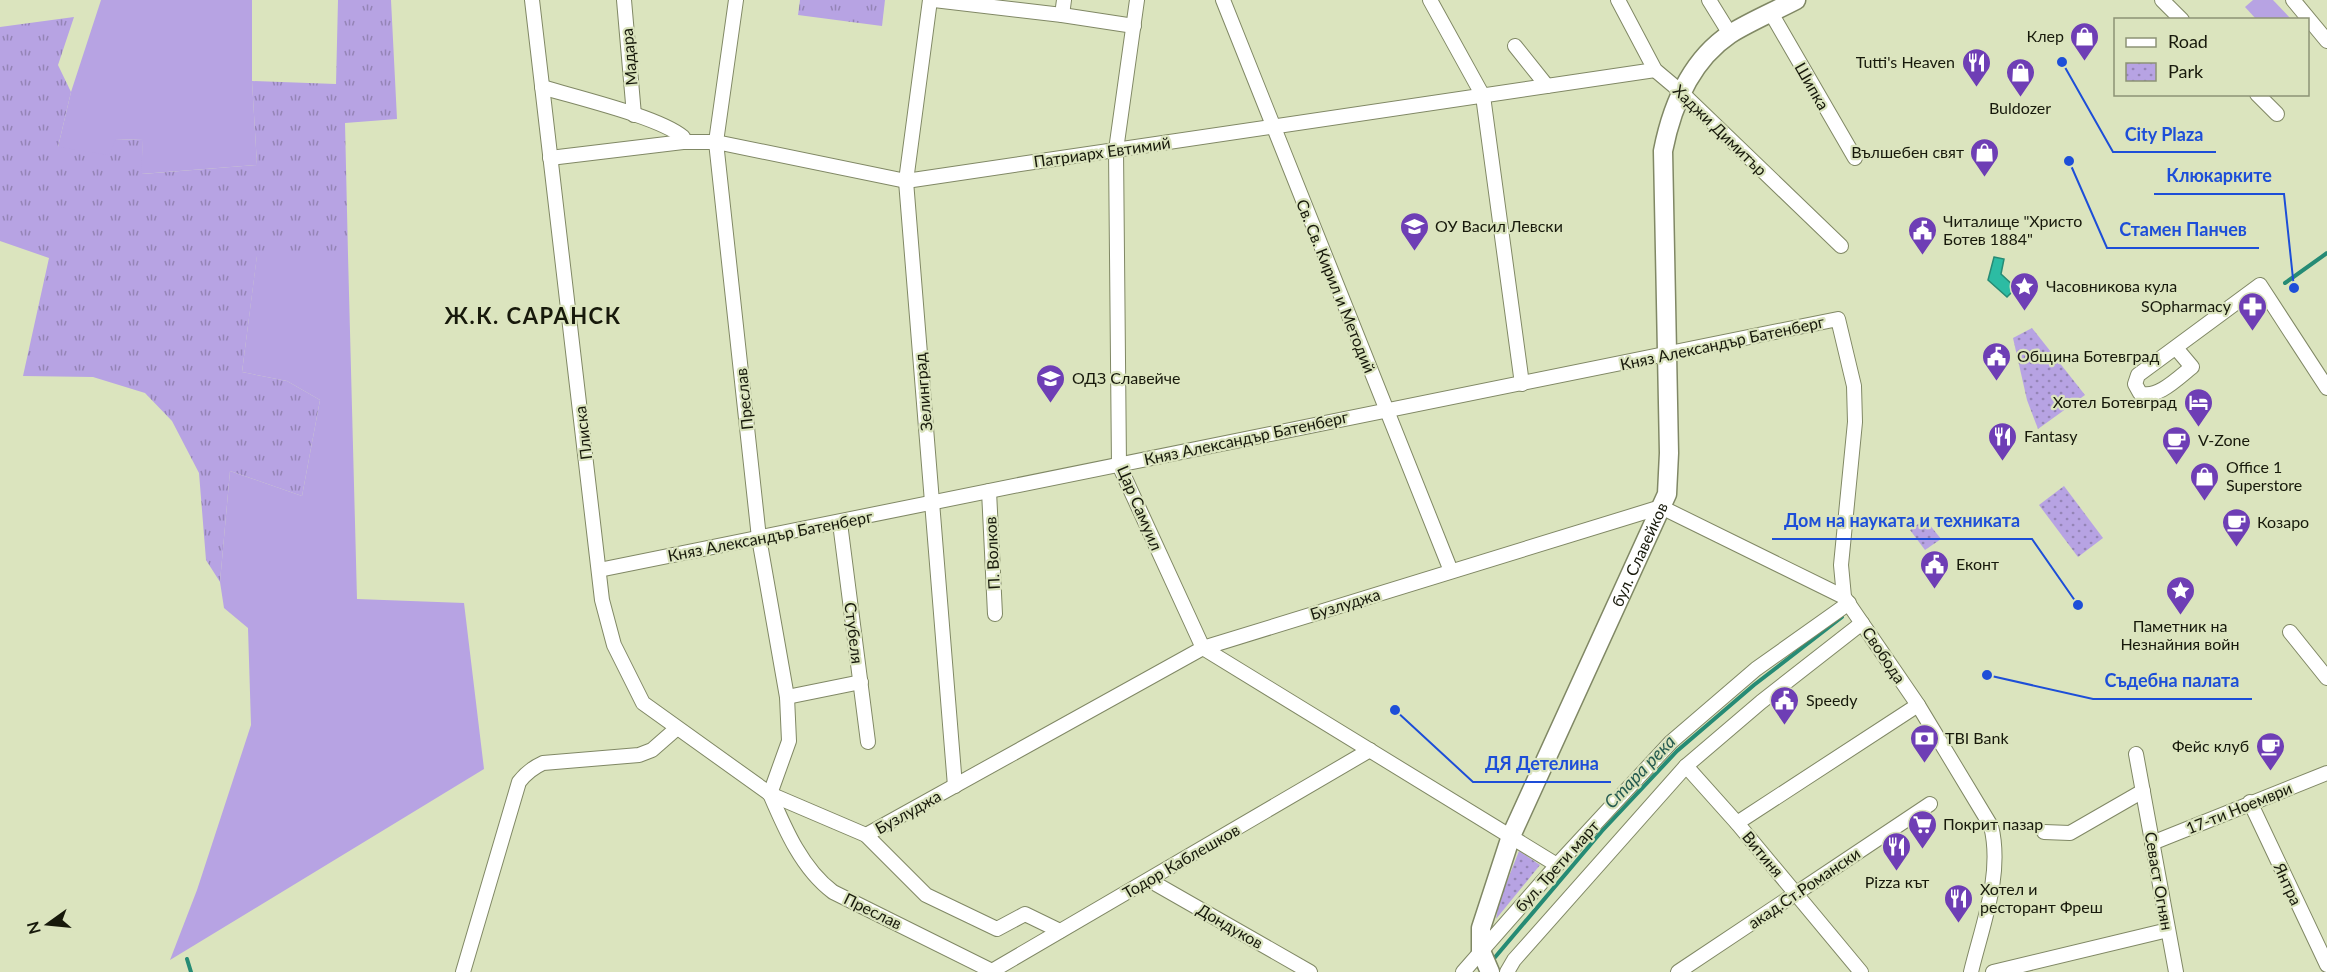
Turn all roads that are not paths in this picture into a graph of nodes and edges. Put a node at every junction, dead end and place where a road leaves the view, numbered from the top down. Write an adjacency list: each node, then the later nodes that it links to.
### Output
1 (532, 0): 26 (street, Плиска)
2 (624, 0): 31 (street, Мадара)
3 (736, 0): 34 (street, Преслав)
4 (932, 0): 14 (street); 38 (street, Зелинград)
5 (1064, 0): 16 (street)
6 (1137, 0): 20 (street, Цар Самуил)
7 (1223, 0): 32 (street, Св. Св. Кирил и Методий)
8 (1430, 0): 28 (street)
9 (1618, 0): 24 (street, Хаджи Димитър)
10 (1709, 0): 21 (street)
11 (1796, 0): 15 (street)
12 (2162, 0): 17 (street)
13 (2293, 0): 18 (street)
14 (997, 4): 16 (street)
15 (1771, 13): 21 (street); 37 (street, Шипка)
16 (1062, 15): 20 (street)
17 (2180, 18)
18 (2308, 18)
19 (2309, 19): 22 (street)
20 (1134, 26): 35 (street, Цар Самуил)
21 (1730, 34): 27 (street, бул. Славейков)
22 (2327, 41)
23 (1515, 46): 25 (street)
24 (1655, 70): 25 (street, Патриарх Евтимий); 27 (street, Хаджи Димитър)
25 (1547, 86): 28 (street, Патриарх Евтимий)
26 (542, 87): 31 (street); 36 (street, Плиска)
27 (1680, 90): 39 (street, Хаджи Димитър); 42 (street, бул. Славейков)
28 (1483, 96): 32 (street, Патриарх Евтимий); 43 (street)
29 (2259, 96): 30 (street)
30 (2277, 114)
31 (634, 115): 33 (street)
32 (1272, 127): 35 (street, Патриарх Евтимий); 45 (street, Св. Св. Кирил и Методий)
33 (683, 142): 34 (street, Патриарх Евтимий); 36 (street, Патриарх Евтимий)
34 (716, 142): 38 (street, Патриарх Евтимий); 51 (street, Преслав)
35 (1116, 150): 38 (street, Патриарх Евтимий); 46 (street, Цар Самуил)
36 (550, 158): 52 (street, Плиска)
37 (1855, 158)
38 (906, 181): 48 (street, Зелинград)
39 (1841, 246)
40 (1838, 319): 42 (street, Княз Александър Батенберг); 54 (street, Свобода)
41 (2176, 348): 41 (street); 44 (street)
42 (1668, 354): 43 (street, Княз Александър Батенберг); 49 (street, бул. Славейков)
43 (1522, 384): 45 (street, Княз Александър Батенберг)
44 (2327, 388)
45 (1386, 409): 46 (street, Княз Александър Батенберг); 53 (street, Св. Св. Кирил и Методий)
46 (1119, 465): 47 (street, Княз Александър Батенберг); 58 (street, Цар Самуил)
47 (989, 491): 48 (street, Княз Александър Батенберг); 55 (street, П. Волков)
48 (932, 502): 50 (street, Княз Александър Батенберг); 69 (street, Зелинград)
49 (1661, 507): 53 (street, Бузлуджа); 54 (street); 77 (street, бул. Славейков)
50 (840, 523): 51 (street, Княз Александър Батенберг); 60 (street, Стубеля)
51 (759, 538): 52 (street, Княз Александър Батенберг); 61 (street, Преслав)
52 (599, 570): 63 (street, Плиска)
53 (1451, 571): 58 (street, Бузлуджа)
54 (1846, 600): 56 (street, Свобода); 79 (street, бул. Трети март)
55 (995, 614)
56 (1863, 623): 62 (street, Свобода); 67 (street, бул. Трети март)
57 (2289, 632): 59 (street)
58 (1203, 648): 65 (street); 69 (street, Бузлуджа)
59 (2327, 678)
60 (861, 682): 61 (street); 64 (street, Стубеля)
61 (787, 697): 71 (street, Преслав)
62 (1918, 705): 74 (street); 93 (street, Свобода)
63 (676, 729): 71 (street, Плиска); 87 (street)
64 (868, 742)
65 (1370, 750): 77 (street); 80 (street, Тодор Каблешков)
66 (2136, 754): 70 (street, Севаст Огнян)
67 (1686, 766): 74 (street, Витиня); 90 (street, бул. Трети март)
68 (2327, 773): 72 (street, 17-ти Ноември)
69 (955, 786): 76 (street, Бузлуджа)
70 (2143, 791): 75 (street); 78 (street, Севаст Огнян)
71 (770, 794): 76 (street, Плиска); 86 (street, Преслав)
72 (2250, 802): 78 (street, 17-ти Ноември); 85 (street, Янтра)
73 (1930, 804): 81 (street, акад.Ст.Романски)
74 (1737, 823): 81 (street, Витиня)
75 (2044, 832)
76 (866, 835): 83 (street)
77 (1511, 836): 79 (street); 84 (street, бул. Славейков)
78 (2152, 843): 82 (street, Севаст Огнян)
79 (1557, 865): 84 (street, бул. Трети март)
80 (1149, 880): 83 (street, Тодор Каблешков); 88 (street, Дондуков)
81 (1796, 893): 91 (street, акад.Ст.Романски); 92 (street, Витиня)
82 (2168, 930): 94 (street); 95 (street, Севаст Огнян)
83 (1060, 931): 86 (street, Тодор Каблешков)
84 (1485, 961): 89 (street, бул. Трети март)
85 (2327, 965)
86 (993, 971)
87 (463, 972)
88 (1310, 972)
89 (1463, 972)
90 (1507, 972)
91 (1678, 972)
92 (1861, 972)
93 (1971, 972)
94 (1994, 972)
95 (2176, 972)

